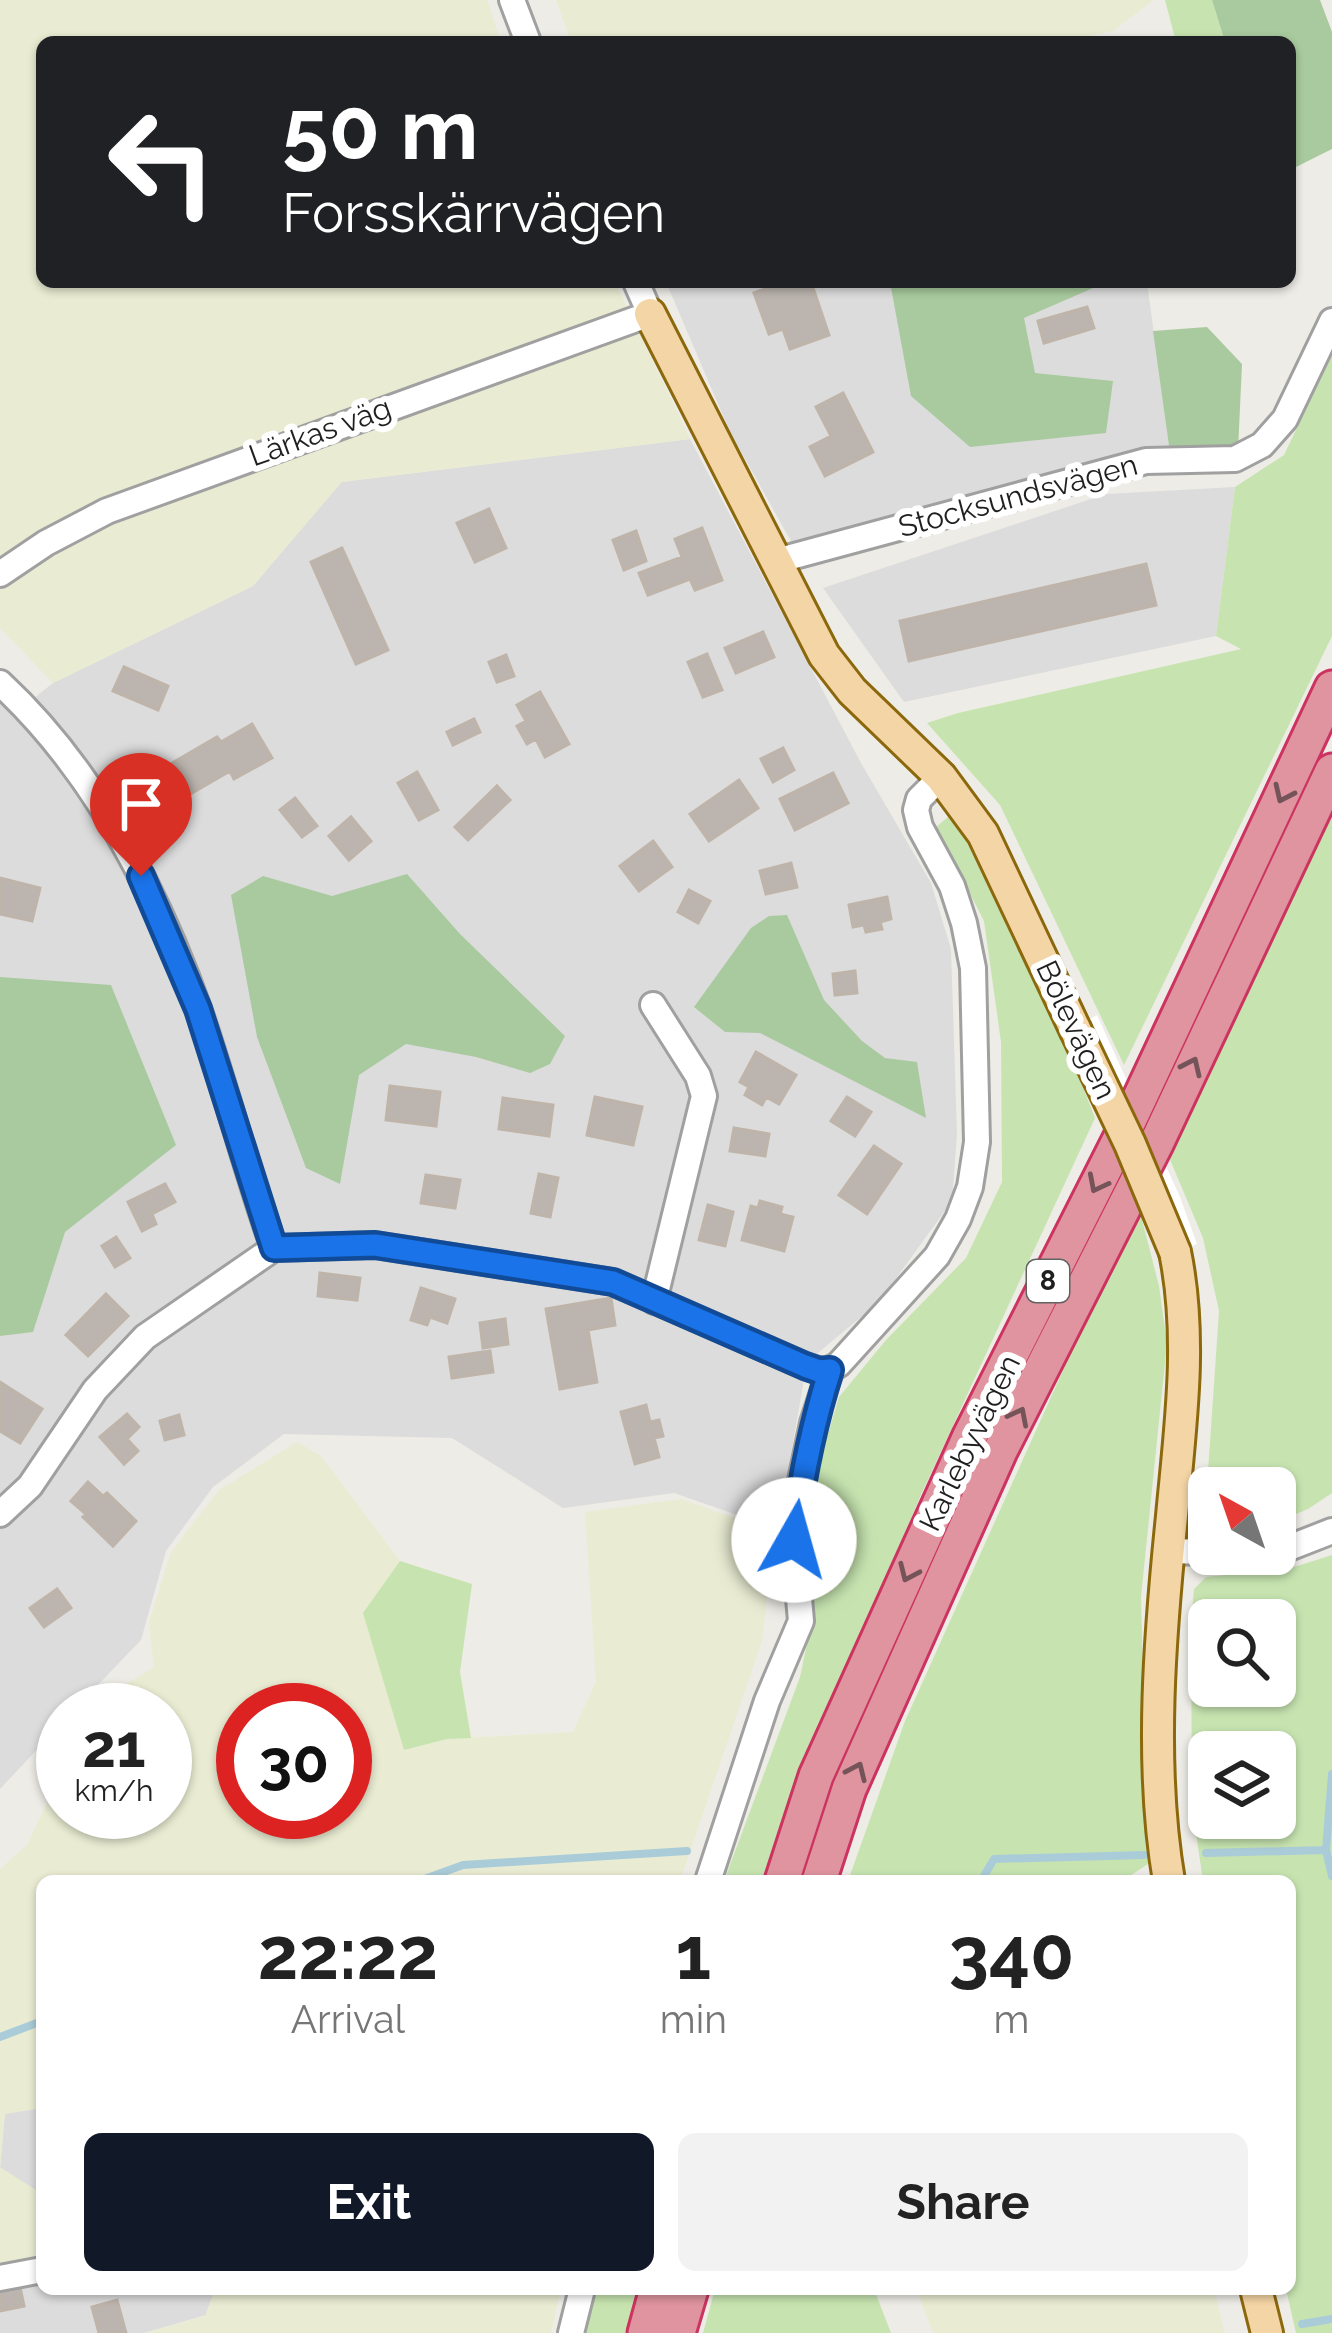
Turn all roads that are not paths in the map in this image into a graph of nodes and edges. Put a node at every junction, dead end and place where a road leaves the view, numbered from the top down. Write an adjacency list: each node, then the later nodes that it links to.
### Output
1 (512, 0): 2 (street)
2 (526, 36)
3 (639, 288): 4 (street, Bölevägen)
4 (650, 314): 6 (main road, Bölevägen); 7 (street, Lärkas väg)
5 (1332, 321): 6 (street, Stocksundsvägen)
6 (776, 561): 11 (main road, Bölevägen)
7 (0, 574)
8 (0, 683): 13 (street)
9 (1332, 688): 22 (highway, Karlebyvägen / 8, one-way to 22)
10 (1332, 771): 23 (highway, Karlebyvägen / 8, one-way to 10)
11 (941, 777): 15 (street); 19 (main road, Bölevägen, bridge)
12 (653, 1005): 14 (street)
13 (274, 1248): 14 (street); 16 (street)
14 (654, 1301): 15 (street)
15 (830, 1370): 21 (street)
16 (0, 1514)
17 (1332, 1531): 18 (street)
18 (1296, 1546)
19 (1168, 1551): 20 (street); 24 (main road, Bölevägen)
20 (1188, 1551)
21 (710, 1875)
22 (784, 1875)
23 (821, 1875)
24 (1168, 1875)
25 (36, 2271): 26 (street)
26 (0, 2278)
27 (580, 2295): 31 (street)
28 (655, 2295): 32 (highway)
29 (689, 2295): 33 (highway)
30 (1258, 2295): 34 (main road)
31 (571, 2333)
32 (645, 2333)
33 (678, 2333)
34 (1267, 2333)

